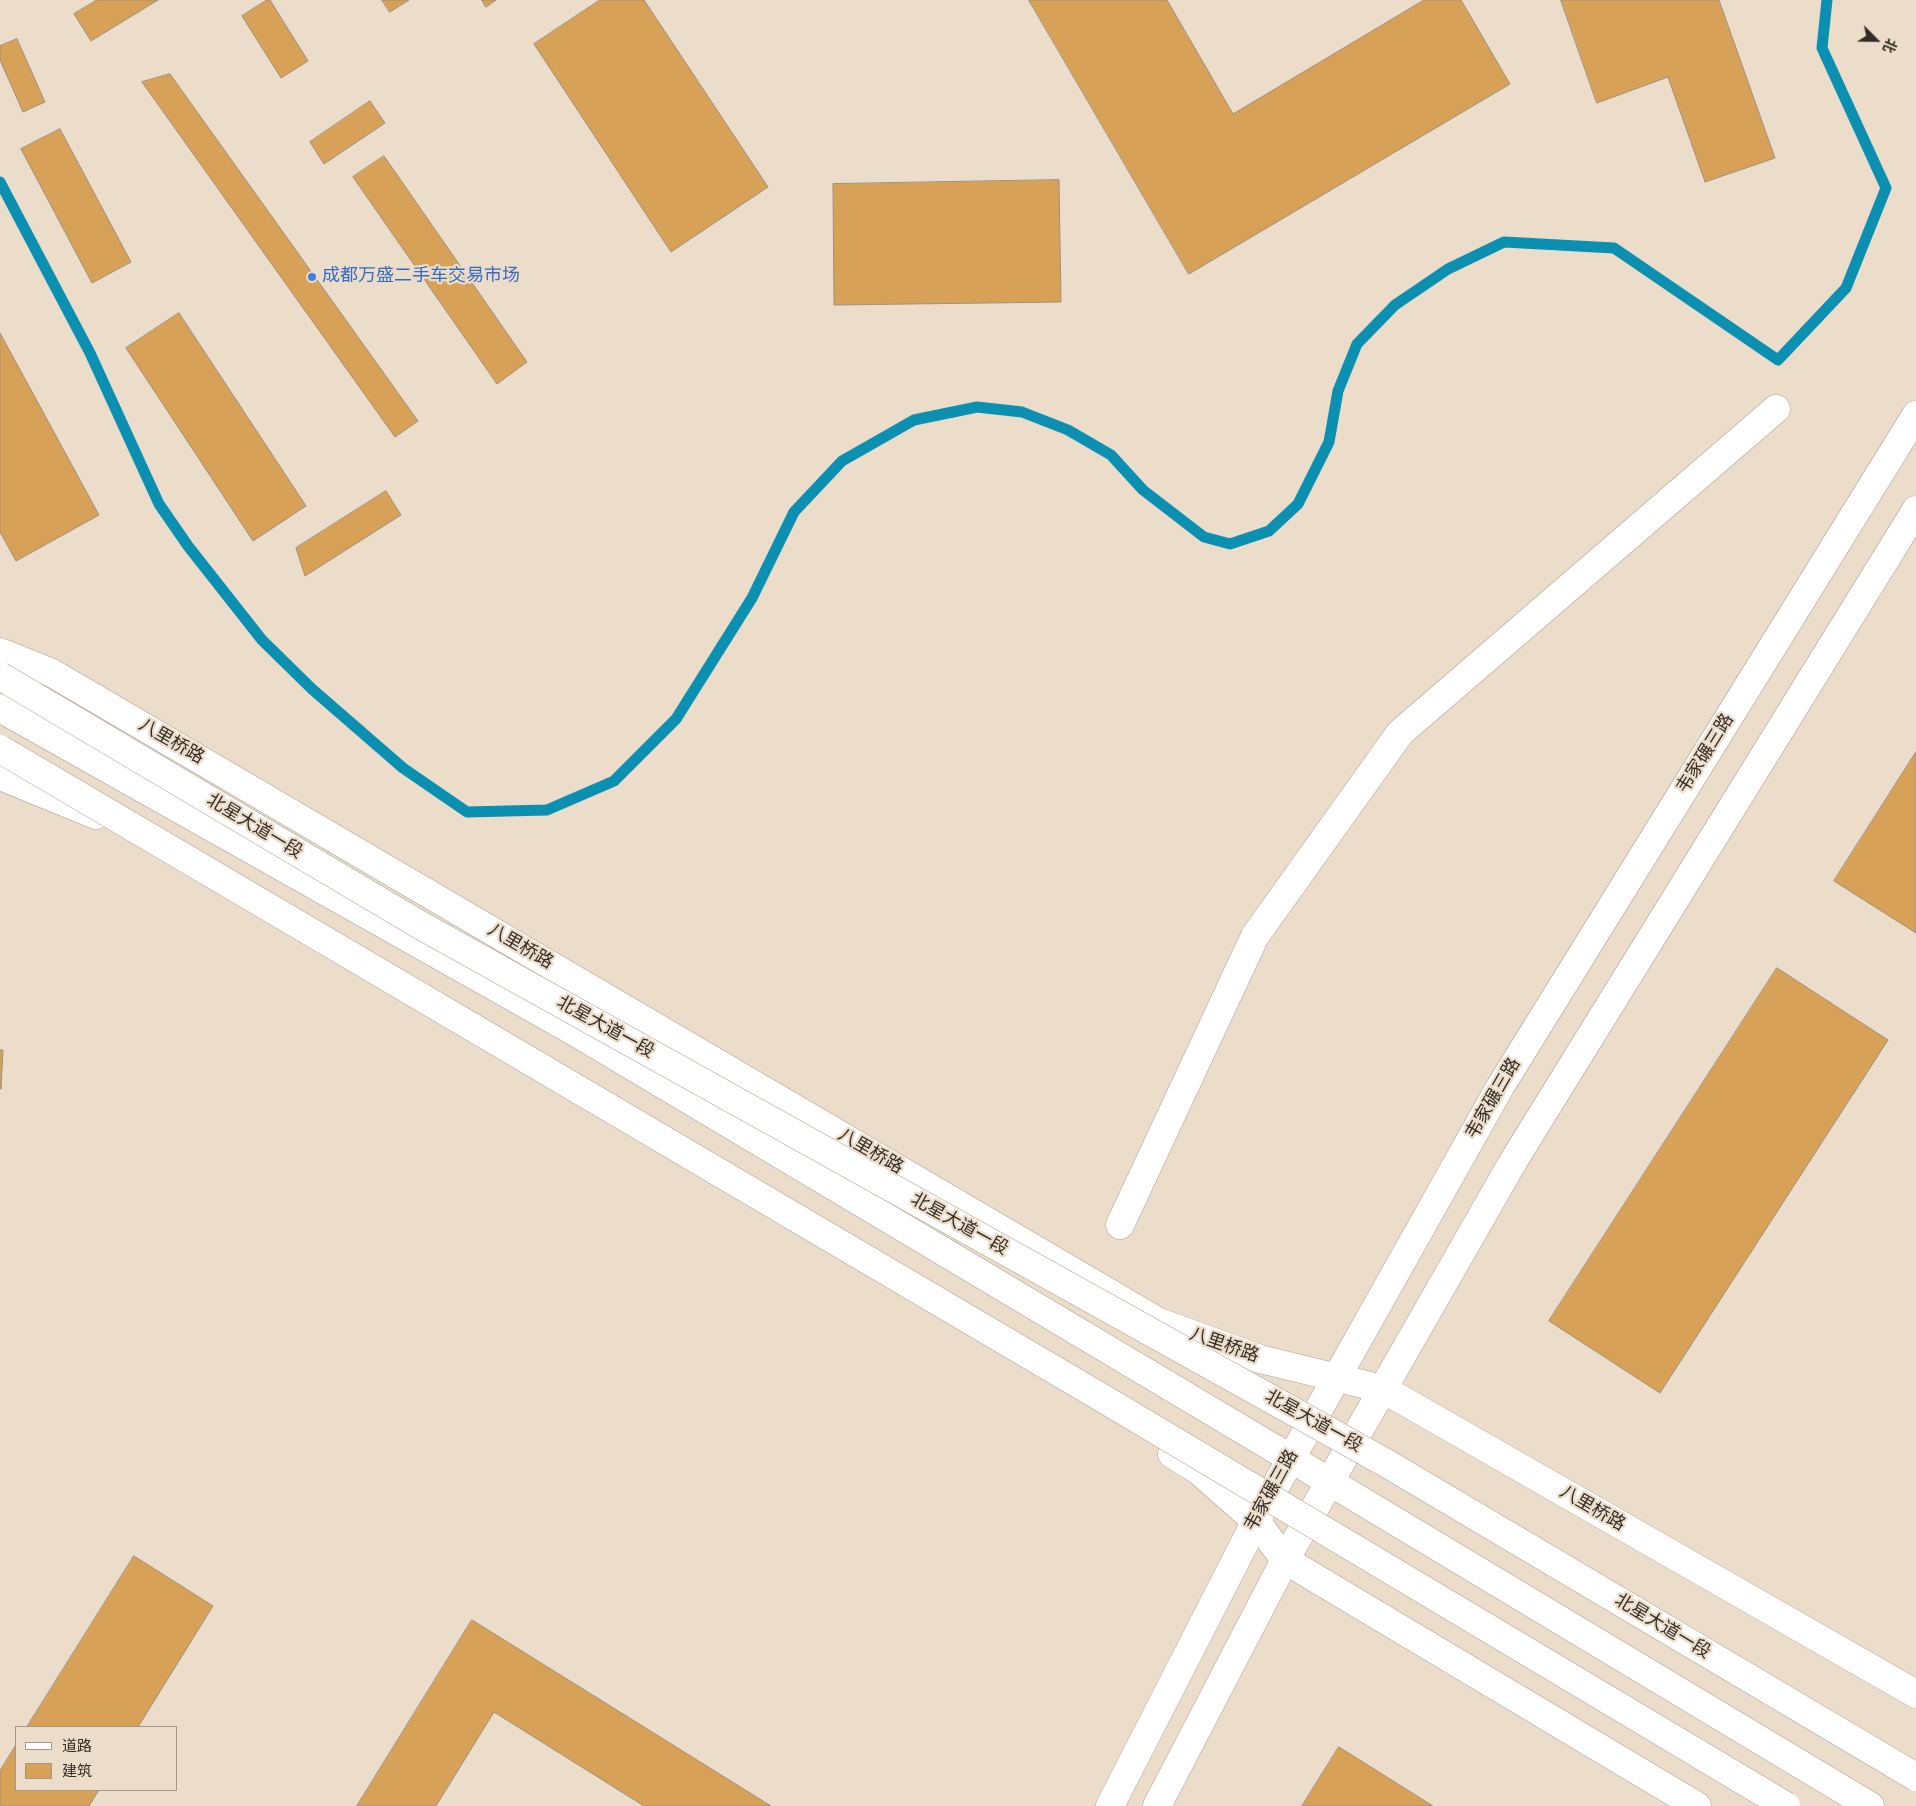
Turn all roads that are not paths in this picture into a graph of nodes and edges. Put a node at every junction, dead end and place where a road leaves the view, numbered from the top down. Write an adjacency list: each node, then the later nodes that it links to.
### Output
1 (1776, 410): 9 (main road)
2 (1916, 415): 10 (main road, 韦家碾三路)
3 (1916, 510): 11 (main road)
4 (0, 652): 10 (main road, 八里桥路)
5 (0, 676): 17 (main road, 北星大道一段, bridge)
6 (0, 708): 12 (main road)
7 (0, 749): 21 (main road, bridge)
8 (0, 776): 14 (main road)
9 (1120, 1225)
10 (1336, 1378): 11 (main road, 八里桥路); 12 (main road, 韦家碾三路)
11 (1383, 1389): 13 (main road); 16 (main road, 八里桥路)
12 (1290, 1458): 13 (main road); 14 (main road, 韦家碾三路)
13 (1330, 1482): 15 (main road); 22 (main road)
14 (1256, 1521): 15 (main road); 18 (main road, 韦家碾三路)
15 (1286, 1560): 19 (main road); 20 (main road)
16 (1916, 1694)
17 (1916, 1777)
18 (1110, 1806)
19 (1157, 1806)
20 (1697, 1806)
21 (1786, 1806)
22 (1870, 1806)

